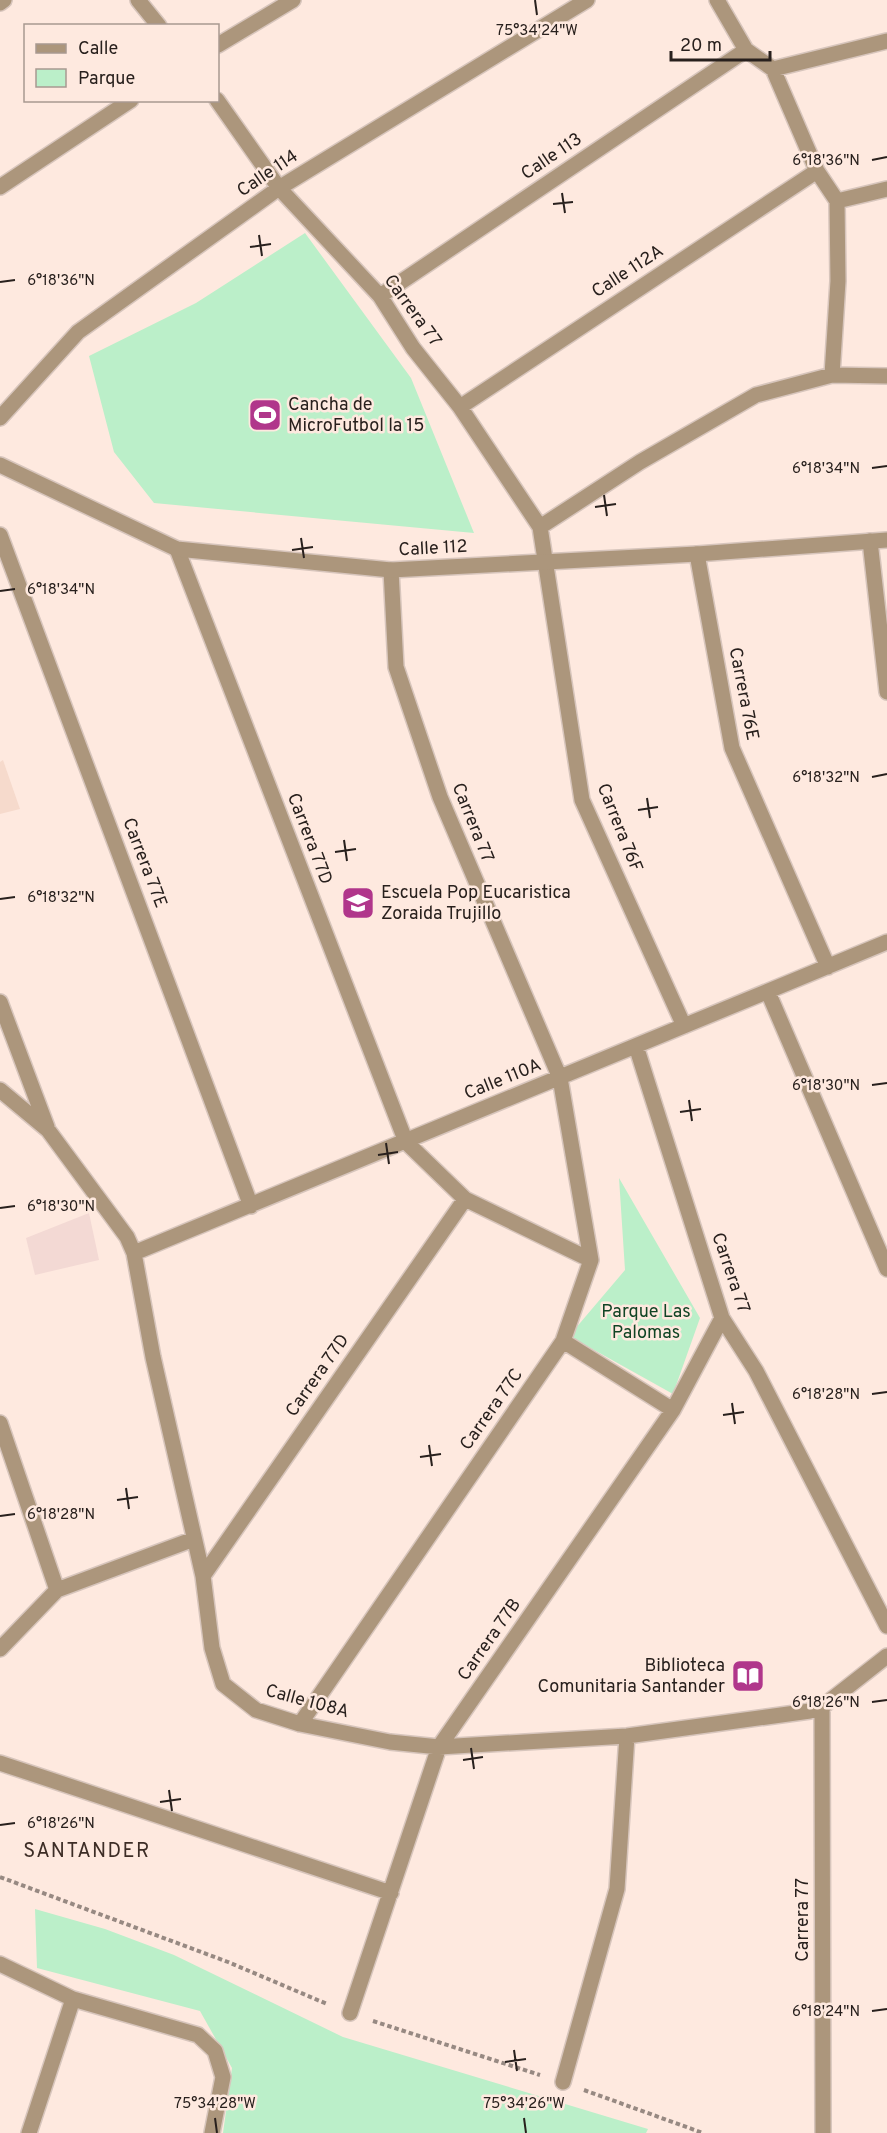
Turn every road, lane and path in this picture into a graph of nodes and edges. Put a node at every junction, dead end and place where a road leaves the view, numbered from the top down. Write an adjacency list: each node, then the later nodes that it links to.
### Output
1 (4, 0): 6 (street)
2 (138, 0): 7 (street)
3 (293, 0): 9 (street)
4 (587, 0): 16 (street, Calle 114)
5 (717, 0): 10 (street)
6 (0, 3)
7 (157, 24)
8 (887, 41): 11 (street)
9 (219, 44)
10 (746, 50): 11 (street); 19 (street, Calle 113)
11 (773, 69): 14 (street)
12 (128, 102): 15 (street)
13 (218, 102): 16 (street, Carrera 77)
14 (817, 171): 18 (street); 22 (street, Calle 112A)
15 (0, 187)
16 (279, 188): 19 (street, Carrera 77); 23 (street, Calle 114)
17 (887, 189): 18 (street)
18 (837, 201): 20 (street)
19 (380, 296): 22 (street, Carrera 77)
20 (832, 375): 21 (street); 25 (street)
21 (887, 376)
22 (460, 407): 25 (street, Carrera 77)
23 (0, 418)
24 (0, 465): 29 (street, Calle 112)
25 (540, 527): 31 (street, Carrera 77)
26 (0, 535): 46 (street, Carrera 77E)
27 (887, 540): 28 (street, Calle 112)
28 (870, 541): 30 (street, Calle 112); 33 (street)
29 (177, 549): 32 (street, Calle 112); 44 (street, Carrera 77D)
30 (697, 554): 31 (street, Calle 112); 36 (street, Carrera 76E)
31 (545, 562): 32 (street, Calle 112); 39 (street, Carrera 76F)
32 (391, 570): 41 (street, Carrera 77)
33 (887, 692)
34 (884, 943): 35 (street); 36 (street, Calle 110A)
35 (887, 959)
36 (828, 967): 37 (street, Calle 110A)
37 (768, 992): 39 (street, Calle 110A); 49 (street)
38 (0, 1002): 43 (street)
39 (684, 1026): 40 (street, Calle 110A)
40 (636, 1046): 41 (street, Calle 110A); 50 (street, Carrera 77)
41 (560, 1078): 44 (street, Calle 110A); 48 (street, Carrera 77C)
42 (0, 1090): 43 (street)
43 (48, 1130): 47 (street, Calle 108A)
44 (406, 1142): 45 (street); 46 (street, Calle 110A)
45 (465, 1198): 48 (street); 55 (street, Carrera 77D)
46 (251, 1206): 47 (street, Calle 110A)
47 (134, 1253): 54 (street, Calle 108A)
48 (591, 1260): 51 (street, Carrera 77C)
49 (887, 1269)
50 (722, 1318): 52 (street, Carrera 77B); 57 (street, Carrera 77)
51 (563, 1341): 52 (street); 61 (street, Carrera 77C)
52 (673, 1410): 63 (street, Carrera 77B)
53 (0, 1423): 56 (street)
54 (194, 1539): 55 (street, Calle 108A); 56 (street)
55 (203, 1576): 61 (street, Calle 108A)
56 (57, 1590): 58 (street)
57 (887, 1626)
58 (0, 1649)
59 (887, 1656): 60 (street, Calle 108A)
60 (822, 1707): 62 (street, Calle 108A); 72 (street, Carrera 77)
61 (300, 1724): 63 (street, Calle 108A)
62 (627, 1736): 63 (street, Calle 108A); 69 (street)
63 (439, 1747): 65 (street, Carrera 77B)
64 (0, 1763): 65 (street)
65 (391, 1893): 68 (street, Carrera 77B)
66 (0, 1964): 67 (street)
67 (73, 1999): 70 (street); 71 (street)
68 (350, 2013)
69 (563, 2082)
70 (29, 2133)
71 (212, 2133)
72 (823, 2133)

